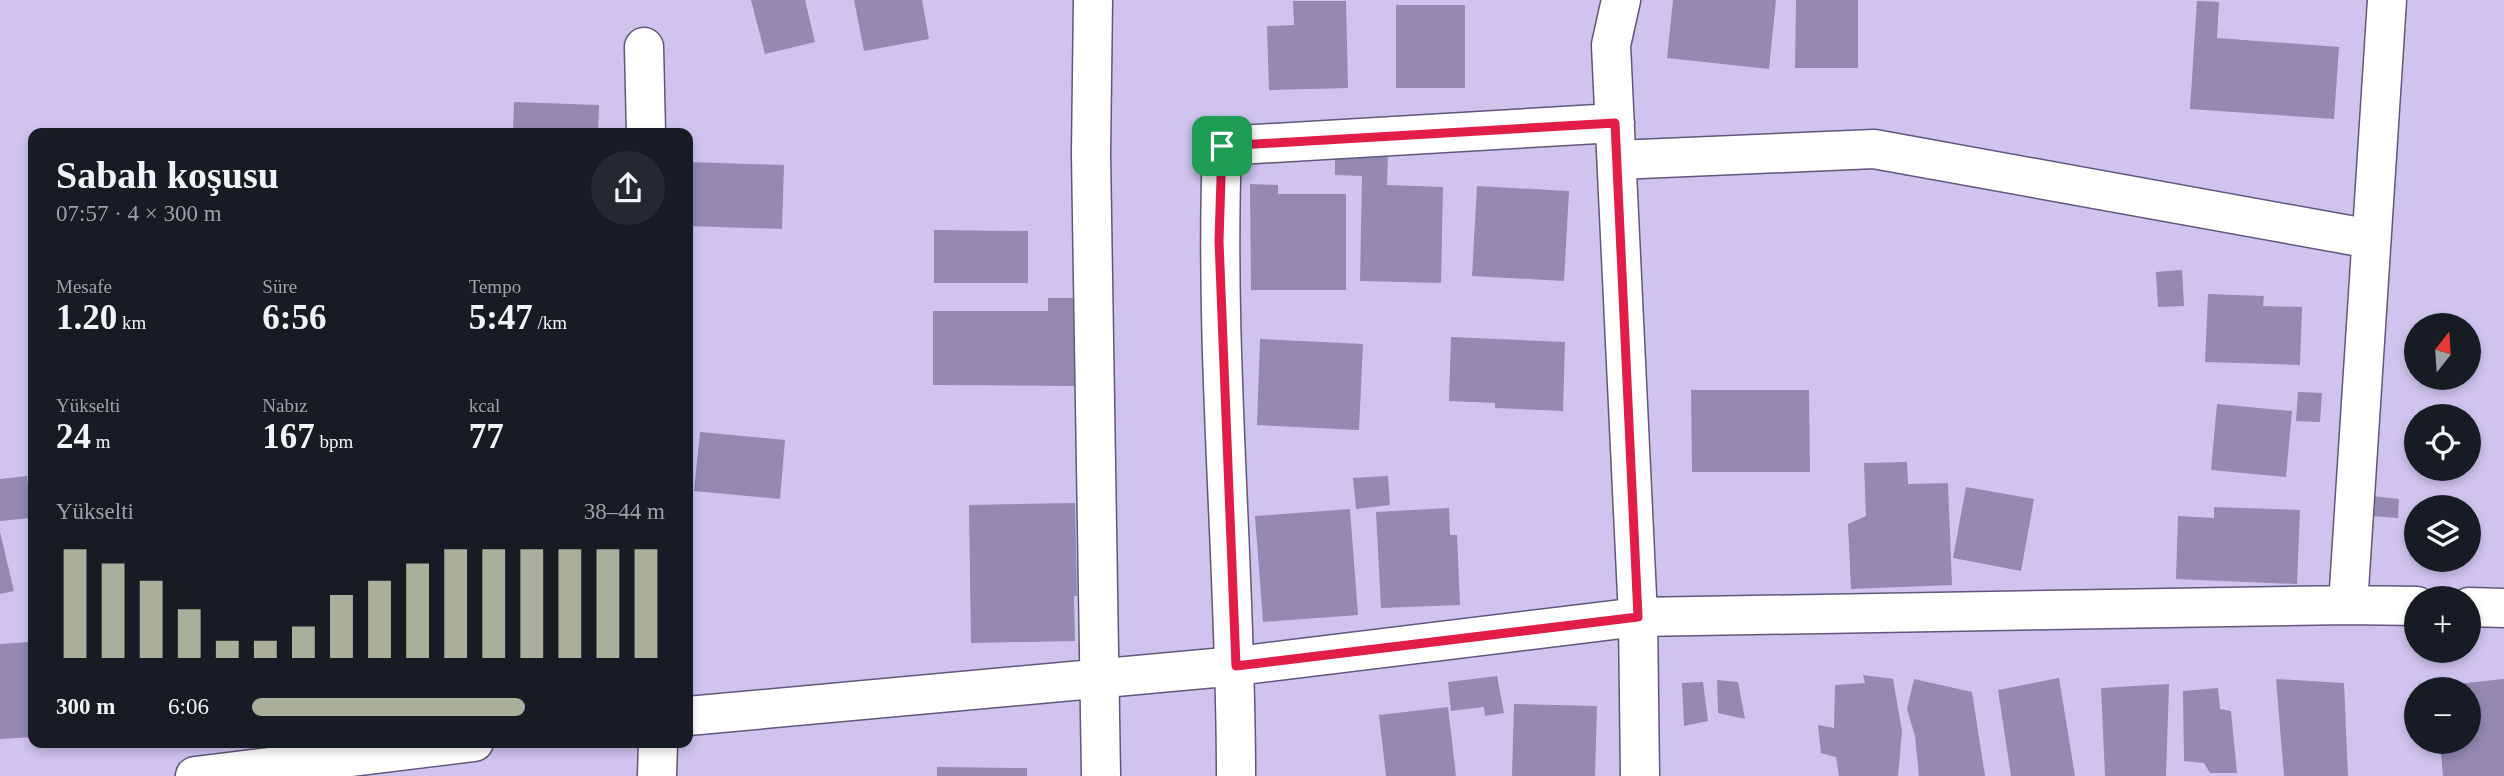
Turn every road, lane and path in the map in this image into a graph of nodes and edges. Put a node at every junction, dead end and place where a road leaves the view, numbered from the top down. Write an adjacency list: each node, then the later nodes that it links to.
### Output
1 (1093, 0): 14 (street)
2 (1621, 0): 6 (street)
3 (2387, 0): 7 (street)
4 (644, 47): 5 (street)
5 (646, 128)
6 (1616, 141): 7 (street); 12 (street); 13 (street)
7 (2371, 239): 8 (street)
8 (2348, 605): 9 (street); 12 (street)
9 (2404, 606)
10 (2481, 607): 11 (street)
11 (2504, 608)
12 (1638, 617): 13 (street); 22 (street)
13 (1236, 666): 14 (street); 21 (street)
14 (1101, 680): 15 (street); 20 (street)
15 (693, 716)
16 (412, 748): 18 (street)
17 (658, 748): 19 (street)
18 (214, 767)
19 (657, 776)
20 (1101, 776)
21 (1236, 776)
22 (1640, 776)

